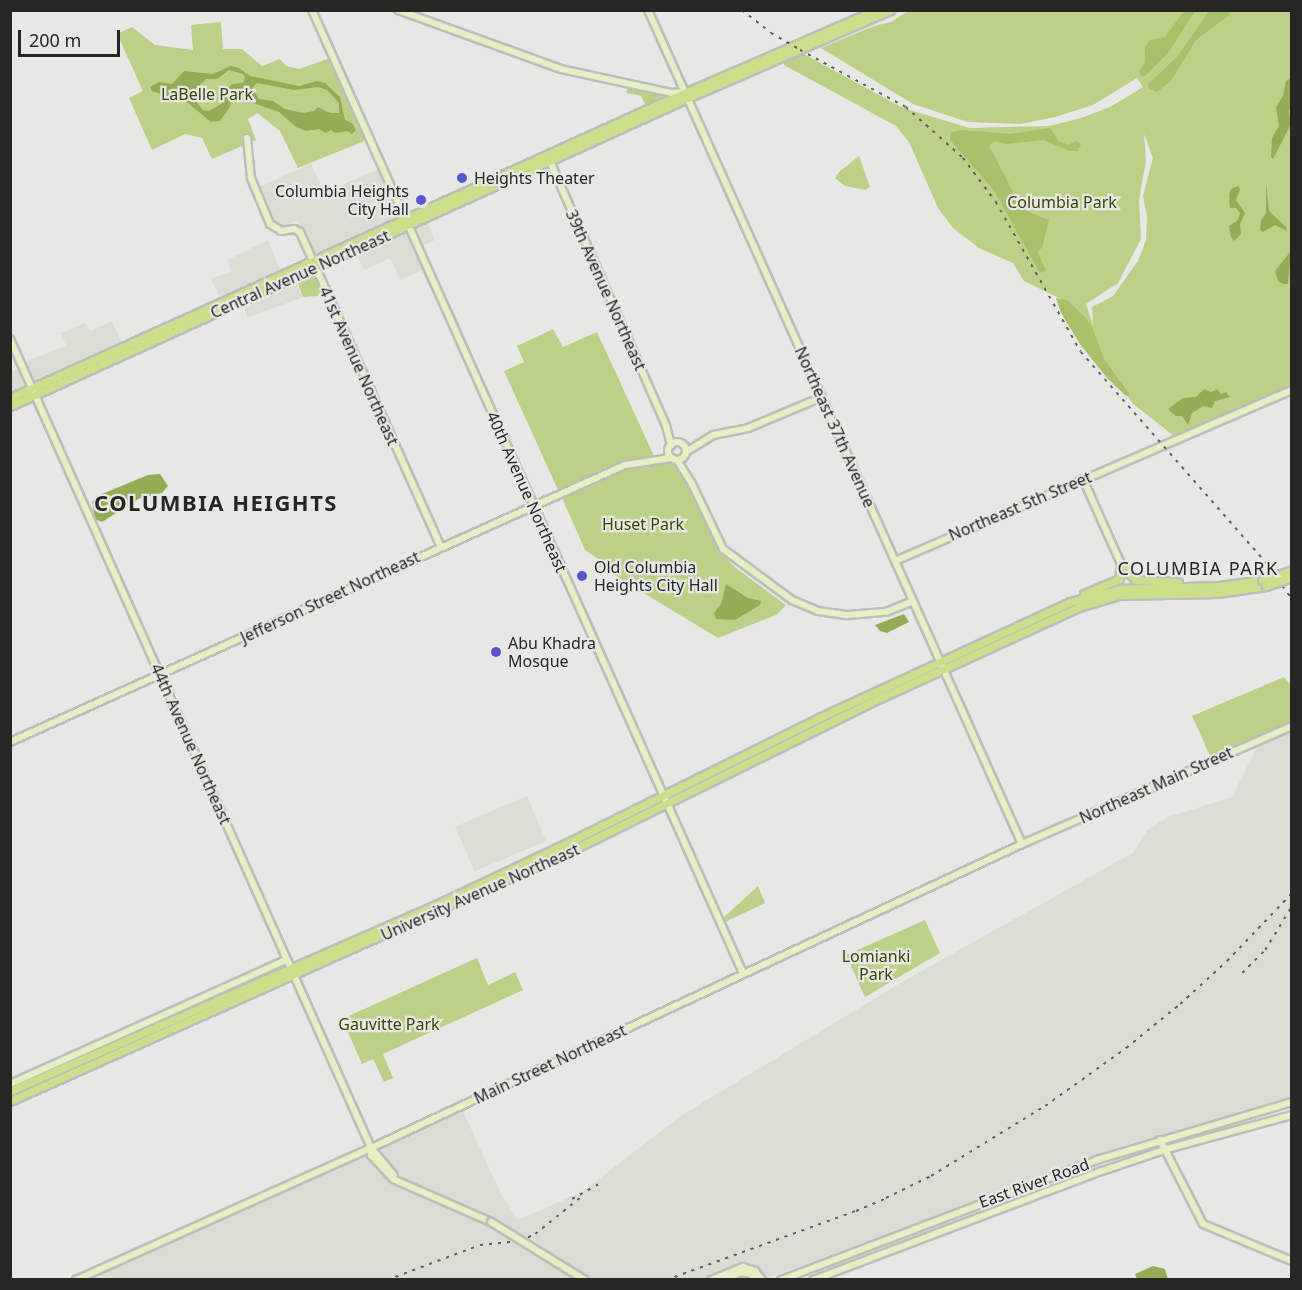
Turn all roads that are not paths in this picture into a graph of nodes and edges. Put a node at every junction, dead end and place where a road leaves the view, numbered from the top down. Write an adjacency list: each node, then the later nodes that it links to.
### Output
1 (312, 10): 10 (street, 40th Avenue Northeast)
2 (398, 10): 6 (street)
3 (648, 10): 6 (street, Northeast 37th Avenue)
4 (876, 10): 6 (main road)
5 (890, 10): 6 (main road)
6 (687, 95): 7 (main road, Central Avenue Northeast); 7 (main road); 15 (street, Northeast 37th Avenue)
7 (631, 120): 9 (main road, Central Avenue Northeast); 9 (main road, Central Avenue Northeast)
8 (247, 138): 11 (street, 41st Avenue Northeast)
9 (549, 158): 10 (main road, Central Avenue Northeast); 19 (street, 39th Avenue Northeast)
10 (408, 222): 11 (main road, Central Avenue Northeast); 23 (street, 40th Avenue Northeast)
11 (314, 264): 14 (main road, Central Avenue Northeast); 24 (street, 41st Avenue Northeast)
12 (10, 339): 14 (street, 44th Avenue Northeast)
13 (1292, 390): 22 (street, Northeast 5th Street)
14 (34, 392): 16 (main road, Central Avenue Northeast); 17 (main road, Central Avenue Northeast); 34 (street, 44th Avenue Northeast)
15 (822, 397): 18 (street, Jefferson Street Northeast); 25 (street, Northeast 37th Avenue)
16 (10, 398)
17 (10, 406)
18 (702, 441): 19 (street, Jefferson Street Northeast); 20 (street, Jefferson Street Northeast)
19 (675, 445): 20 (street); 20 (street); 21 (street, Jefferson Street Northeast)
20 (680, 457): 21 (street, Jefferson Street Northeast); 31 (street)
21 (652, 461): 23 (street, Jefferson Street Northeast)
22 (1083, 479): 25 (street, Northeast 5th Street); 26 (street)
23 (533, 506): 24 (street, Jefferson Street Northeast); 37 (street, 40th Avenue Northeast)
24 (441, 547): 34 (street, Jefferson Street Northeast)
25 (895, 561): 31 (street, Northeast 37th Avenue)
26 (1120, 564): 30 (main road); 32 (main road)
27 (1292, 570): 29 (main road, bridge)
28 (1292, 577): 29 (main road, bridge)
29 (1264, 583): 30 (main road); 33 (main road)
30 (1204, 586): 32 (main road)
31 (913, 601): 33 (street, Northeast 37th Avenue)
32 (1070, 602): 33 (main road)
33 (942, 666): 37 (main road, University Avenue Northeast); 38 (street, Northeast 37th Avenue)
34 (160, 675): 36 (street, Jefferson Street Northeast); 39 (street, 44th Avenue Northeast)
35 (1292, 726): 38 (street, Northeast Main Street)
36 (10, 742)
37 (664, 799): 40 (main road, University Avenue Northeast); 41 (street, 40th Avenue Northeast)
38 (1022, 844): 41 (street, Main Street Northeast)
39 (286, 960): 40 (street, 44th Avenue Northeast); 42 (street)
40 (291, 972): 43 (main road, University Avenue Northeast); 44 (main road, University Avenue Northeast); 48 (street, 44th Avenue Northeast)
41 (743, 974): 48 (street, Main Street Northeast)
42 (10, 1084)
43 (10, 1091)
44 (10, 1101)
45 (1292, 1102): 47 (street, East River Road)
46 (1292, 1115): 49 (street, East River Road)
47 (1157, 1141): 49 (street); 57 (street, East River Road)
48 (371, 1148): 51 (street, Main Street Northeast); 52 (street, 44th Avenue Northeast, bridge)
49 (1167, 1149): 50 (street); 58 (street, East River Road)
50 (1292, 1261)
51 (76, 1280)
52 (585, 1280)
53 (711, 1280): 56 (street)
54 (721, 1280): 55 (street)
55 (756, 1280)
56 (762, 1280)
57 (781, 1280)
58 (813, 1280)

